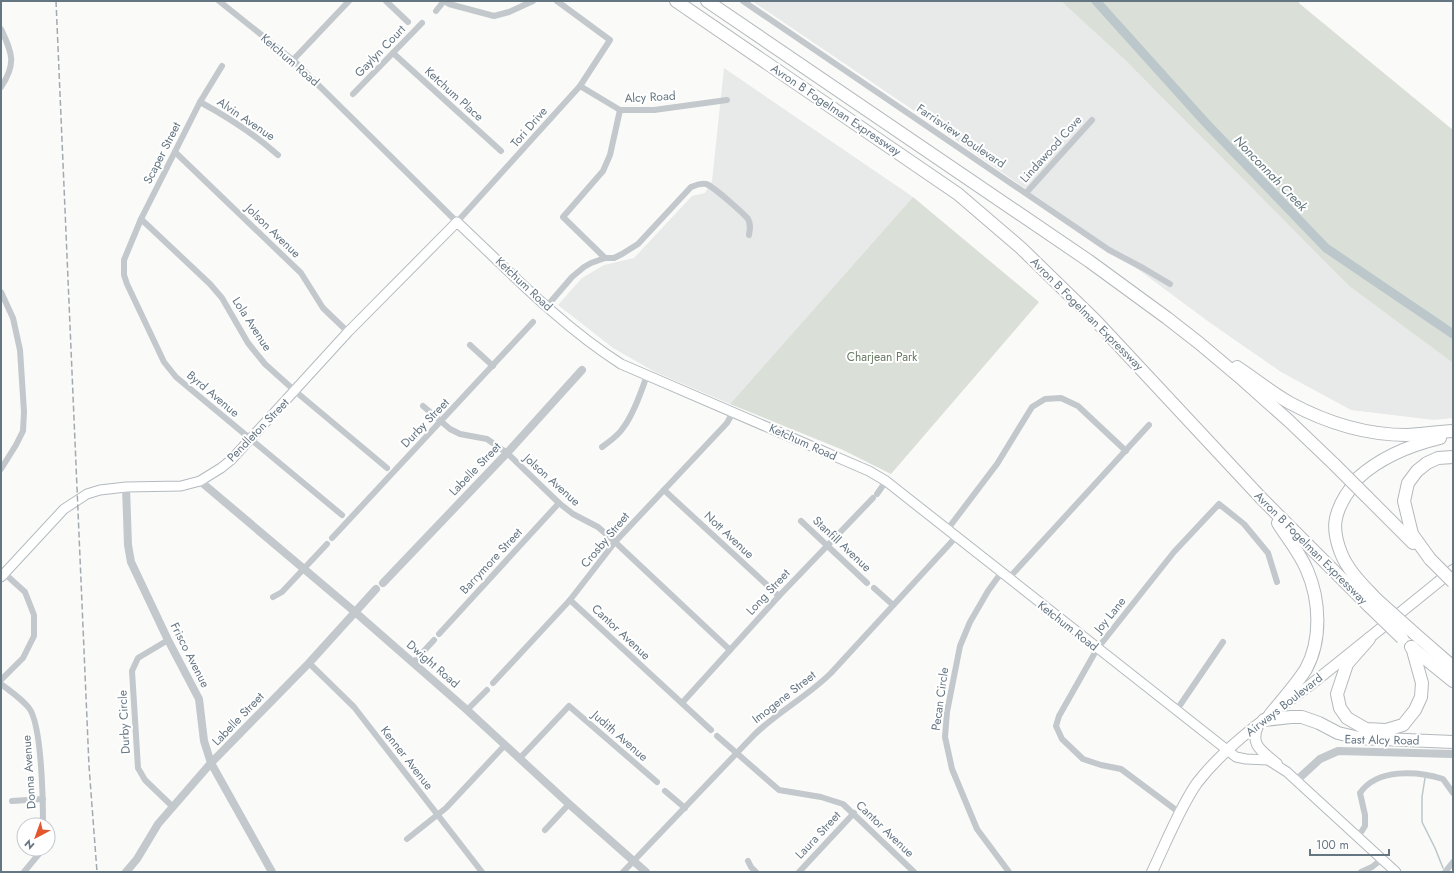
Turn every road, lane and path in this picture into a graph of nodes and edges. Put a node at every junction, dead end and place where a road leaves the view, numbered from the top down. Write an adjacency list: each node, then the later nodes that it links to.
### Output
1 (219, 1): 15 (street, Ketchum Road)
2 (349, 1): 15 (street)
3 (386, 1): 11 (street)
4 (444, 1): 5 (street); 10 (street)
5 (533, 1)
6 (557, 1): 17 (street, Tori Drive)
7 (676, 1): 61 (highway, Avron B Fogelman Expressway)
8 (707, 1): 38 (highway, Avron B Fogelman Expressway)
9 (743, 1): 27 (street, Farrisview Boulevard)
10 (436, 11)
11 (408, 22)
12 (422, 23): 14 (street, Gaylyn Court)
13 (1, 29): 18 (street)
14 (392, 53): 19 (street, Gaylyn Court); 24 (street, Ketchum Place)
15 (293, 60): 29 (street, Ketchum Road)
16 (222, 66): 21 (street, Scaper Street)
17 (580, 86): 22 (street, Alcy Road); 29 (street, Tori Drive)
18 (1, 87)
19 (353, 94)
20 (727, 100): 22 (street, Alcy Road)
21 (200, 102): 25 (street, Scaper Street); 26 (street, Alvin Avenue)
22 (620, 110): 32 (street)
23 (1092, 120): 27 (street, Lindawood Cove)
24 (501, 151)
25 (175, 152): 28 (street, Scaper Street); 37 (street, Jolson Avenue)
26 (278, 155)
27 (1026, 193): 33 (street, Farrisview Boulevard)
28 (141, 219): 31 (street, Scaper Street); 43 (street, Lola Avenue)
29 (457, 222): 35 (main road, Ketchum Road); 37 (main road, Pendleton Street)
30 (749, 235): 32 (street)
31 (126, 252): 50 (street, Byrd Avenue)
32 (604, 258): 35 (street)
33 (1170, 284)
34 (1, 292): 55 (street)
35 (547, 306): 42 (main road, Ketchum Road)
36 (533, 322): 40 (street, Durby Street)
37 (348, 332): 43 (main road, Pendleton Street)
38 (1199, 343): 48 (highway); 71 (highway, Avron B Fogelman Expressway, bridge)
39 (470, 345): 40 (street)
40 (493, 366): 46 (street, Durby Street)
41 (582, 370): 53 (street, Labelle Street)
42 (647, 375): 45 (main road, Ketchum Road); 51 (street)
43 (295, 391): 50 (main road, Pendleton Street); 56 (street, Lola Avenue)
44 (423, 406): 46 (street, Jolson Avenue)
45 (733, 412): 58 (main road, Ketchum Road); 60 (street, Crosby Street)
46 (441, 422): 53 (street, Jolson Avenue); 67 (street, Durby Street)
47 (1150, 425): 52 (street, Pecan Circle)
48 (1453, 431)
49 (1453, 434): 85 (highway)
50 (250, 439): 57 (main road, Pendleton Street); 63 (street, Byrd Avenue)
51 (602, 447)
52 (1126, 451): 65 (street); 75 (street, Pecan Circle)
53 (506, 453): 62 (street, Jolson Avenue); 78 (street, Labelle Street)
54 (1453, 457): 71 (highway)
55 (2, 466)
56 (387, 468)
57 (200, 481): 59 (main road, Pendleton Street); 72 (street, Dwight Road)
58 (886, 481): 65 (main road, Ketchum Road); 70 (street, Long Street)
59 (126, 487): 74 (main road, Pendleton Street); 90 (street, Frisco Avenue)
60 (664, 490): 68 (street, Crosby Street); 83 (street, Nott Avenue)
61 (1262, 499): 85 (highway, Avron B Fogelman Expressway); 107 (highway)
62 (559, 503): 68 (street, Jolson Avenue); 88 (street, Barrymore Street)
63 (342, 515)
64 (801, 521): 70 (street, Stanfill Avenue)
65 (947, 530): 66 (main road, Ketchum Road)
66 (956, 537): 75 (main road, Ketchum Road); 86 (street, Imogene Street)
67 (332, 538)
68 (615, 542): 84 (street, Crosby Street); 95 (street, Jolson Avenue)
69 (327, 544): 72 (street)
70 (828, 546): 79 (street, Stanfill Avenue); 83 (street, Long Street)
71 (1430, 559): 77 (highway, Avron B Fogelman Expressway, bridge)
72 (304, 569): 82 (street); 87 (street, Dwight Road)
73 (1453, 570): 89 (main road, Airways Boulevard)
74 (2, 574): 99 (street)
75 (1005, 576): 94 (main road, Ketchum Road); 150 (street, Pecan Circle)
76 (1277, 582): 94 (street, Joy Lane)
77 (1453, 582)
78 (383, 583)
79 (867, 583)
80 (874, 588): 86 (street, Stanfill Avenue)
81 (376, 589): 87 (street, Labelle Street)
82 (273, 596)
83 (779, 596): 95 (street, Long Street)
84 (570, 600): 101 (street, Crosby Street); 104 (street, Cantor Avenue)
85 (1372, 603): 93 (highway, Avron B Fogelman Expressway, bridge); 98 (highway, bridge)
86 (893, 605): 113 (street, Imogene Street)
87 (355, 612): 96 (street, Labelle Street); 97 (street, Dwight Road)
88 (439, 634)
89 (1369, 639): 93 (highway); 107 (main road, Airways Boulevard)
90 (168, 640): 116 (street, Frisco Avenue); 125 (street, Durby Circle)
91 (434, 640): 97 (street)
92 (1223, 642): 106 (street)
93 (1412, 647): 100 (highway, Avron B Fogelman Expressway)
94 (1097, 649): 106 (main road, Ketchum Road); 128 (street, Joy Lane)
95 (730, 650): 104 (street, Long Street)
96 (309, 663): 116 (street, Labelle Street); 129 (street, Kenner Avenue)
97 (413, 663): 105 (street, Dwight Road)
98 (1453, 667)
99 (1, 680)
100 (1453, 681)
101 (493, 683)
102 (1, 684): 122 (street, Donna Avenue)
103 (487, 690): 105 (street)
104 (682, 703): 108 (street, Cantor Avenue)
105 (467, 710): 111 (street, Dwight Road)
106 (1176, 711): 112 (main road, Ketchum Road)
107 (1264, 720): 110 (highway); 112 (main road, Airways Boulevard); 117 (main road)
108 (711, 730)
109 (717, 736): 113 (street, Cantor Avenue)
110 (1453, 742)
111 (505, 745): 115 (street, Dwight Road); 129 (street)
112 (1228, 751): 117 (main road, Ketchum Road); 128 (main road, Airways Boulevard)
113 (736, 753): 126 (street, Imogene Street); 127 (street, Cantor Avenue)
114 (1453, 754): 118 (street, East Alcy Road)
115 (520, 758): 119 (street, Judith Avenue); 124 (street, Dwight Road)
116 (211, 763): 125 (street, Labelle Street); 142 (street, Frisco Avenue)
117 (1277, 764): 118 (main road, Ketchum Road)
118 (1296, 780): 132 (main road, Ketchum Road)
119 (657, 782)
120 (665, 790): 126 (street)
121 (1453, 793): 132 (street)
122 (43, 799): 123 (street); 130 (street, Donna Avenue)
123 (12, 801)
124 (569, 804): 131 (street); 136 (street, Dwight Road)
125 (173, 807): 141 (street, Labelle Street)
126 (685, 808): 136 (street, Imogene Street)
127 (854, 813): 139 (street, Cantor Avenue); 147 (street, Laura Street)
128 (1180, 813): 151 (main road, Airways Boulevard)
129 (438, 815): 133 (street); 143 (street, Kenner Avenue)
130 (43, 817)
131 (545, 830)
132 (1358, 837): 135 (main road, Ketchum Road)
133 (407, 839)
134 (36, 857): 140 (street)
135 (1382, 859): 152 (street); 153 (main road, Ketchum Road)
136 (633, 861): 144 (street, Imogene Street); 145 (street, Dwight Road)
137 (748, 861): 146 (street)
138 (1453, 862): 154 (street)
139 (908, 866): 148 (street); 149 (street, Cantor Avenue)
140 (24, 872)
141 (126, 872)
142 (272, 872)
143 (482, 872)
144 (624, 872)
145 (646, 872)
146 (756, 872)
147 (799, 872)
148 (902, 872)
149 (914, 872)
150 (1009, 872)
151 (1152, 872)
152 (1361, 872)
153 (1396, 872)
154 (1445, 872)

